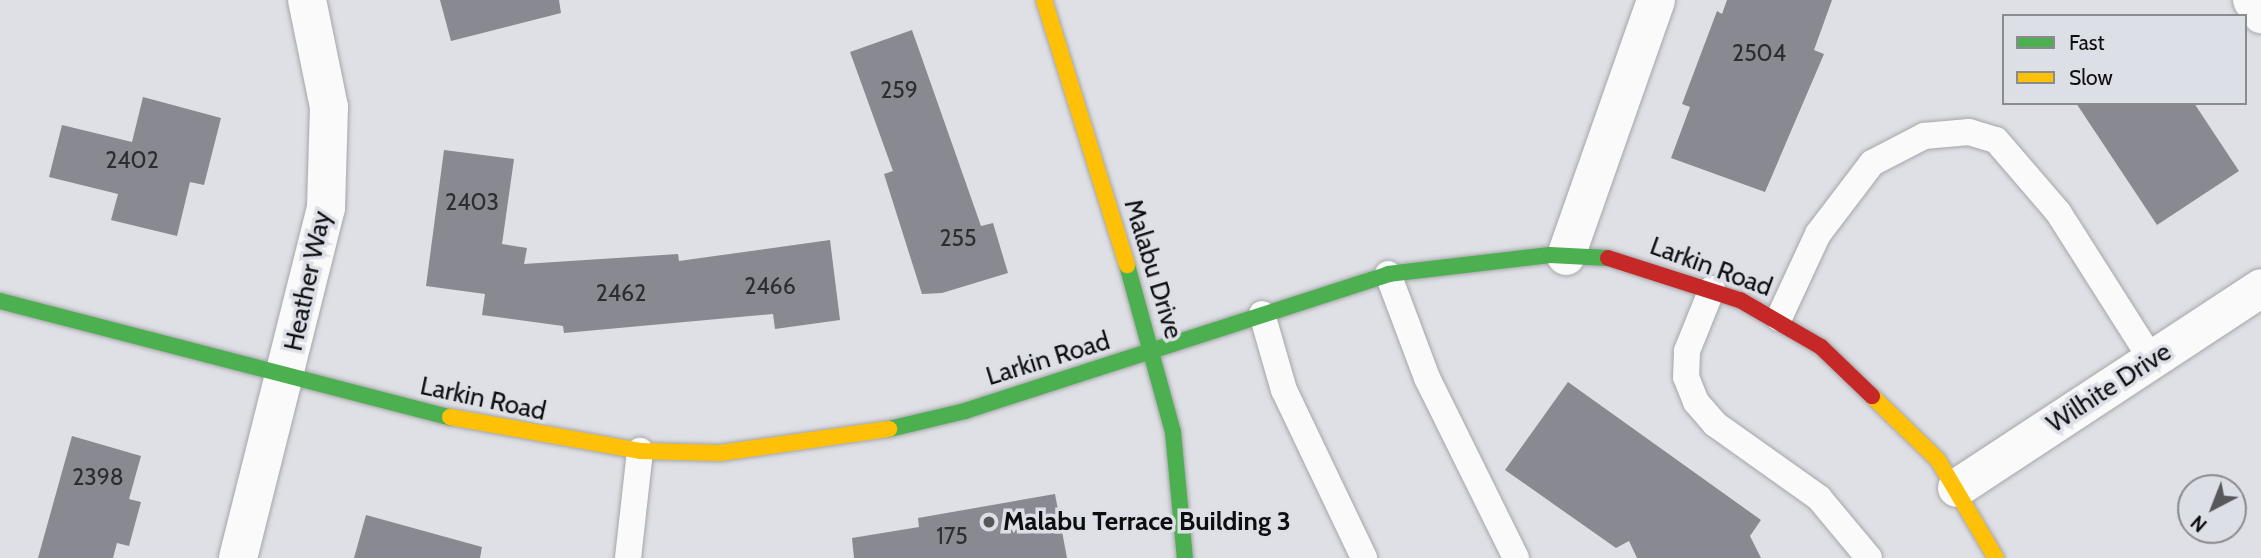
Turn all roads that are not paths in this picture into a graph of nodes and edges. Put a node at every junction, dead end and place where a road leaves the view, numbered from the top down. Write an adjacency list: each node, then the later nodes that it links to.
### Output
1 (307, 0): 15 (street, Heather Way)
2 (1044, 0): 13 (street, Malabu Drive)
3 (1656, 0): 6 (street)
4 (2252, 0): 5 (street)
5 (2261, 14)
6 (1566, 256): 7 (street, Larkin Road); 9 (street, Larkin Road)
7 (1388, 274): 11 (street, Larkin Road); 22 (lane)
8 (2261, 288): 14 (street, Wilhite Drive)
9 (1712, 289): 12 (street, Larkin Road); 23 (lane)
10 (0, 301): 15 (street, Larkin Road)
11 (1262, 314): 13 (street, Larkin Road); 21 (lane)
12 (1779, 318): 14 (lane); 17 (street, Larkin Road)
13 (1154, 351): 16 (street, Larkin Road); 20 (street, Malabu Drive)
14 (2152, 360): 17 (street, Wilhite Drive)
15 (287, 377): 16 (street, Larkin Road); 18 (street, Heather Way)
16 (640, 451): 19 (lane)
17 (1957, 488): 24 (street, Larkin Road)
18 (238, 558)
19 (628, 558)
20 (1185, 558)
21 (1364, 558)
22 (1516, 558)
23 (1869, 558)
24 (1996, 558)

